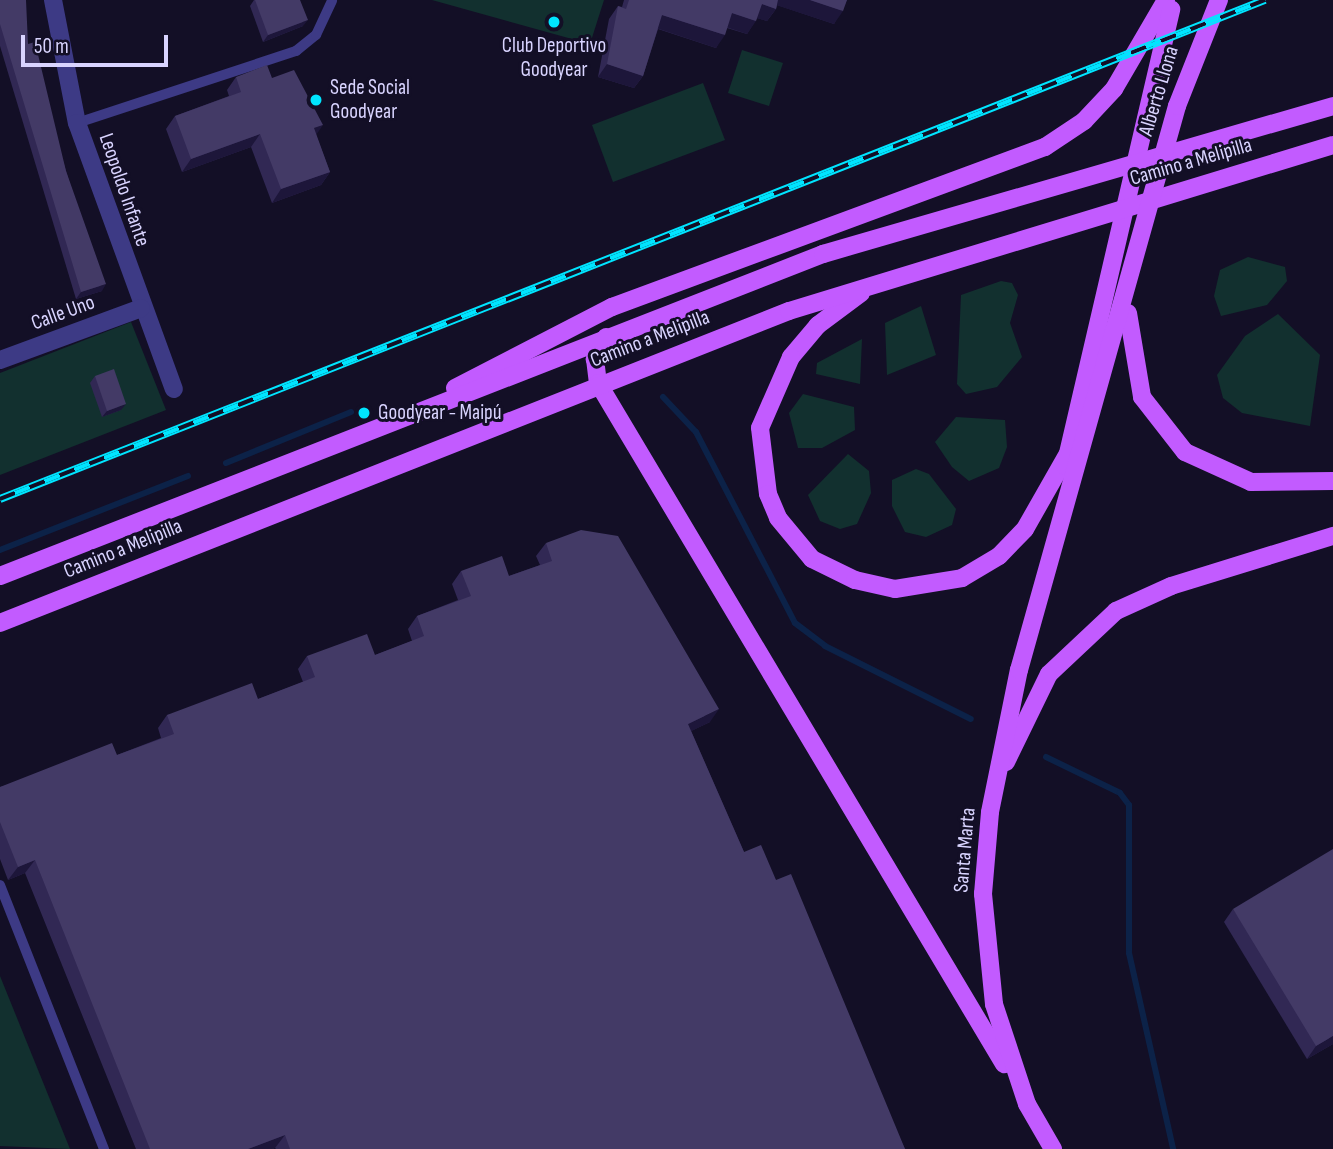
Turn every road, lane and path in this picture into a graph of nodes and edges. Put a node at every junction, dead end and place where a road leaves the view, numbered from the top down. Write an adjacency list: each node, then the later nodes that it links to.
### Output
1 (53, 0): 9 (street, Leopoldo Infante)
2 (332, 0): 9 (lane)
3 (1166, 0): 18 (main road)
4 (1173, 0): 19 (main road, Santa Marta)
5 (1219, 0): 12 (main road, Alberto Llona)
6 (1333, 96): 8 (main road)
7 (1333, 106): 8 (main road, Camino a Melipilla)
8 (1301, 115): 14 (main road, Camino a Melipilla)
9 (77, 123): 13 (street, Leopoldo Infante)
10 (1327, 148): 11 (main road, Camino a Melipilla)
11 (890, 276): 16 (main road, Camino a Melipilla); 19 (main road)
12 (1131, 280): 20 (main road); 22 (main road, Santa Marta)
13 (141, 308): 15 (street, Calle Uno); 17 (street, Leopoldo Infante)
14 (606, 337): 16 (main road); 18 (main road, Camino a Melipilla)
15 (0, 360)
16 (598, 383): 24 (main road, Camino a Melipilla); 27 (main road)
17 (174, 389)
18 (429, 406): 23 (main road, Camino a Melipilla)
19 (1067, 456): 22 (main road, Santa Marta)
20 (1333, 481)
21 (1333, 536): 25 (main road)
22 (1054, 550): 25 (main road, Santa Marta)
23 (0, 576)
24 (0, 623)
25 (990, 812): 27 (main road, Santa Marta)
26 (0, 886): 28 (lane)
27 (1027, 1104): 29 (main road, Santa Marta)
28 (104, 1149)
29 (1053, 1149)

